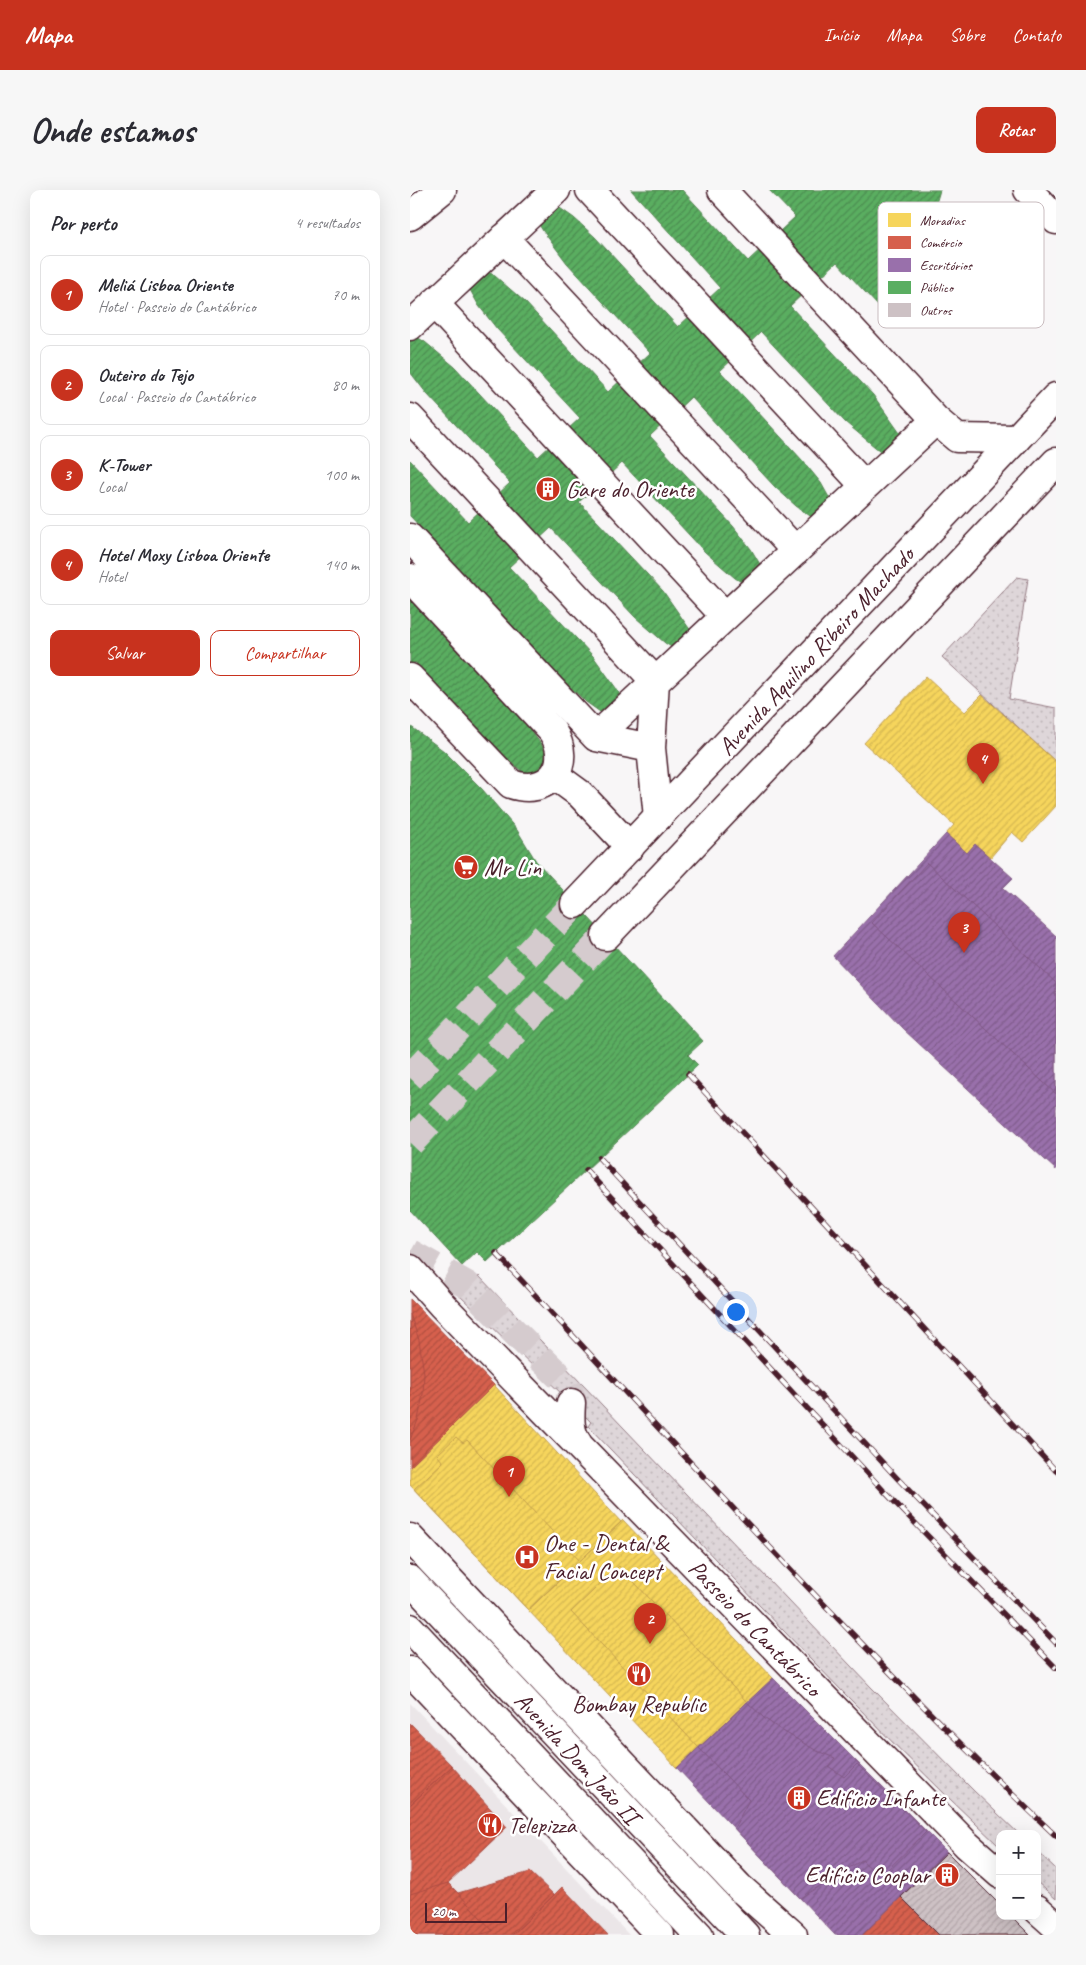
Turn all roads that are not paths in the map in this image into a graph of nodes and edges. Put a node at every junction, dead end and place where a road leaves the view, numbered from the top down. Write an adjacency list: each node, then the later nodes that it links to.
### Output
1 (442, 190): 8 (main road)
2 (556, 190): 10 (main road)
3 (590, 190): 18 (main road)
4 (722, 190): 15 (main road)
5 (1028, 190): 6 (main road)
6 (1039, 202)
7 (1044, 207): 9 (main road)
8 (410, 216)
9 (1056, 220)
10 (504, 238): 11 (main road); 20 (main road)
11 (434, 303): 12 (main road); 22 (main road)
12 (410, 326)
13 (1056, 397): 16 (main road, Avenida Aquilino Ribeiro Machado)
14 (410, 418): 24 (main road)
15 (936, 420): 16 (main road); 18 (main road)
16 (1016, 440): 28 (main road, Avenida Aquilino Ribeiro Machado)
17 (1056, 462): 31 (main road, Avenida Aquilino Ribeiro Machado)
18 (865, 486): 20 (main road)
19 (410, 538): 25 (main road)
20 (796, 551): 22 (main road)
21 (410, 578): 27 (main road)
22 (725, 616): 24 (main road)
23 (410, 678): 27 (main road)
24 (655, 681): 25 (main road); 26 (main road)
25 (596, 737): 26 (main road)
26 (651, 748): 28 (main road)
27 (554, 775): 29 (main road)
28 (658, 817): 29 (main road, Avenida Aquilino Ribeiro Machado)
29 (630, 847): 30 (main road, Avenida Aquilino Ribeiro Machado)
30 (575, 904)
31 (606, 936)
32 (410, 1269): 34 (main road, Passeio do Cantábrico)
33 (571, 1403): 34 (main road)
34 (579, 1446): 39 (main road, Passeio do Cantábrico)
35 (410, 1538): 40 (main road, Avenida Dom João II)
36 (410, 1580): 45 (main road, Avenida Dom João II)
37 (410, 1628): 44 (main road, Avenida Dom João II)
38 (410, 1670): 43 (main road)
39 (996, 1870)
40 (739, 1887): 46 (main road, Avenida Dom João II); 47 (main road, Avenida Dom João II)
41 (1041, 1913): 42 (main road)
42 (1056, 1926)
43 (660, 1935)
44 (699, 1935)
45 (745, 1935)
46 (755, 1935)
47 (793, 1935)

